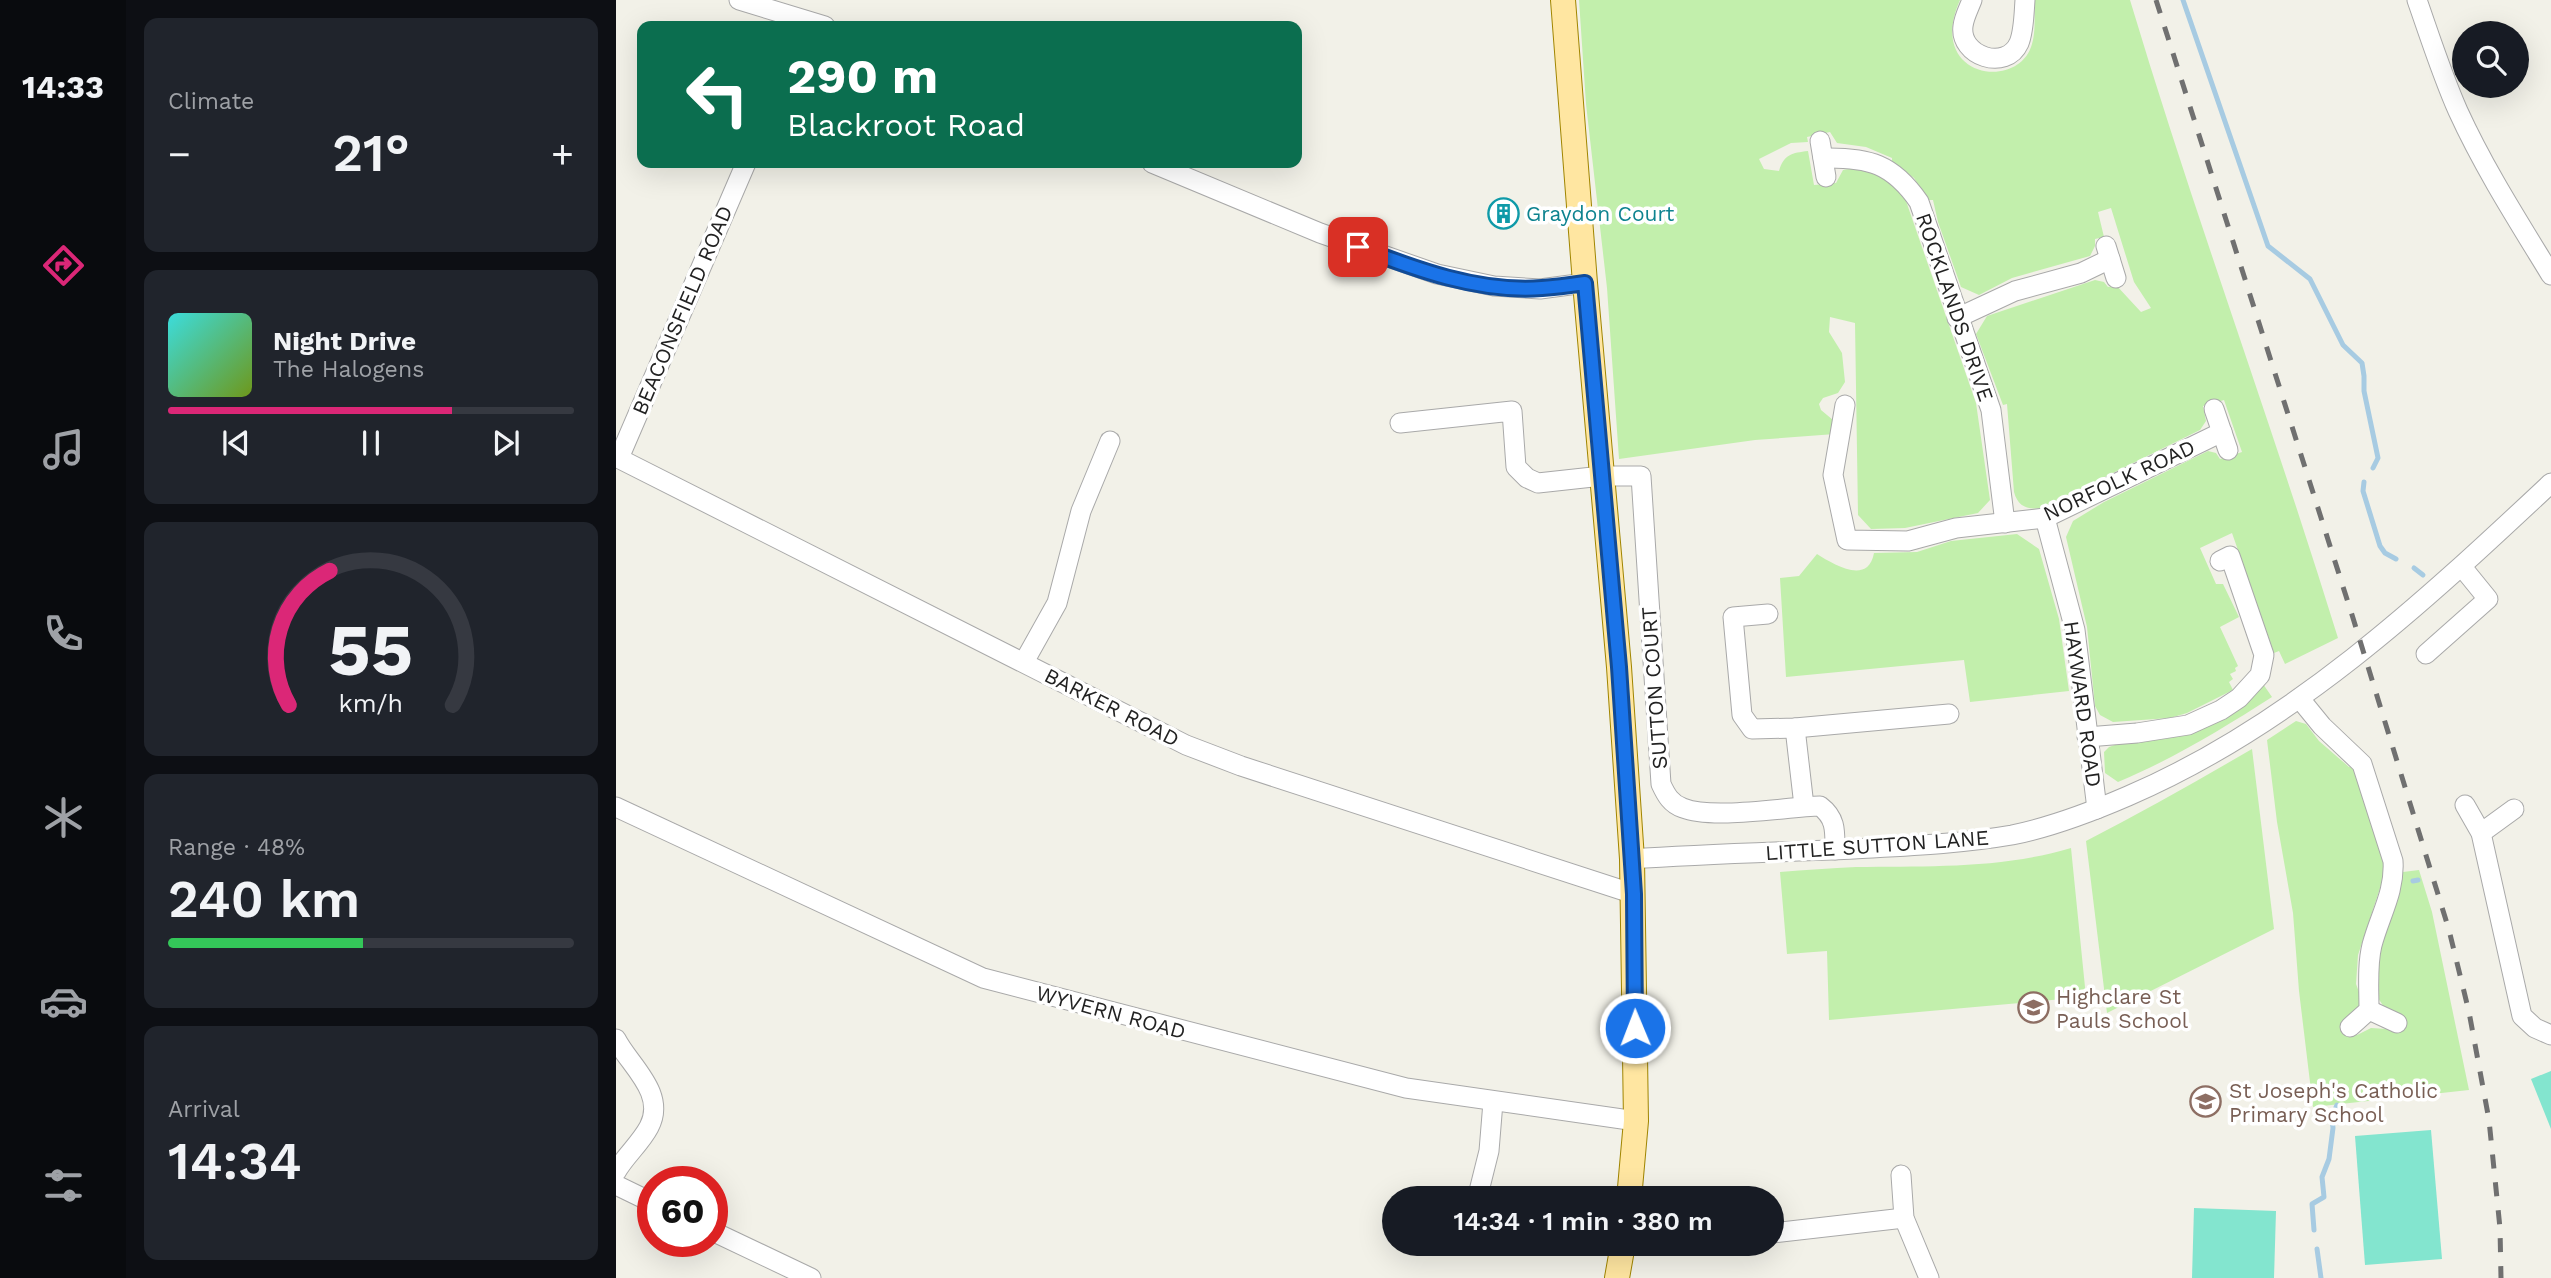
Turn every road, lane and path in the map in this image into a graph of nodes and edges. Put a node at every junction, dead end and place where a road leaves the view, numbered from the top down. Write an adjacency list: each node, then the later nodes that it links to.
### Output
1 (739, 0): 6 (street)
2 (1563, 0): 12 (main road)
3 (1972, 0): 4 (street)
4 (2025, 0)
5 (2417, 0): 10 (street)
6 (803, 21)
7 (1823, 159): 13 (street, ROCKLANDS DRIVE)
8 (744, 168): 18 (street, BEACONSFIELD ROAD)
9 (1164, 168): 12 (street)
10 (2551, 275)
11 (2116, 278): 13 (street)
12 (1585, 283): 19 (main road)
13 (1957, 318): 22 (street, ROCKLANDS DRIVE)
14 (1845, 405): 22 (street, NORFOLK ROAD)
15 (2214, 410): 21 (street, NORFOLK ROAD)
16 (1400, 423): 19 (street)
17 (1110, 441): 27 (street)
18 (617, 457): 27 (street, BARKER ROAD)
19 (1602, 476): 33 (street, SUTTON COURT); 39 (main road)
20 (2551, 483): 24 (street, LITTLE SUTTON LANE)
21 (2045, 518): 22 (street, NORFOLK ROAD); 31 (street, HAYWARD ROAD)
22 (2006, 523)
23 (2220, 561): 31 (street)
24 (2462, 567): 26 (street); 28 (street, LITTLE SUTTON LANE)
25 (1768, 614): 30 (street)
26 (2426, 654)
27 (1024, 662): 40 (street, BARKER ROAD)
28 (2300, 699): 35 (street, LITTLE SUTTON LANE); 41 (street)
29 (1949, 713): 30 (street)
30 (1795, 729): 33 (street)
31 (2087, 737): 35 (street, HAYWARD ROAD)
32 (2465, 805): 37 (street)
33 (1804, 806): 38 (street, SUTTON COURT)
34 (616, 807): 46 (street, WYVERN ROAD)
35 (2097, 809): 38 (street, LITTLE SUTTON LANE)
36 (2514, 809): 37 (street)
37 (2481, 833): 44 (street)
38 (1835, 850): 39 (street, LITTLE SUTTON LANE)
39 (1632, 859): 40 (main road)
40 (1634, 894): 47 (main road)
41 (2369, 1010): 42 (street); 43 (street)
42 (2397, 1023)
43 (2350, 1027)
44 (2551, 1035)
45 (616, 1039): 48 (street)
46 (1493, 1102): 47 (street, WYVERN ROAD); 51 (street)
47 (1636, 1121): 52 (main road)
48 (616, 1172)
49 (1901, 1175): 54 (street)
50 (616, 1185): 53 (street)
51 (1480, 1186)
52 (1630, 1186)
53 (637, 1195)
54 (1904, 1218): 55 (street); 60 (street)
55 (1784, 1232)
56 (728, 1239): 58 (street)
57 (1621, 1256): 59 (main road)
58 (811, 1278)
59 (1617, 1278)
60 (1929, 1278)

